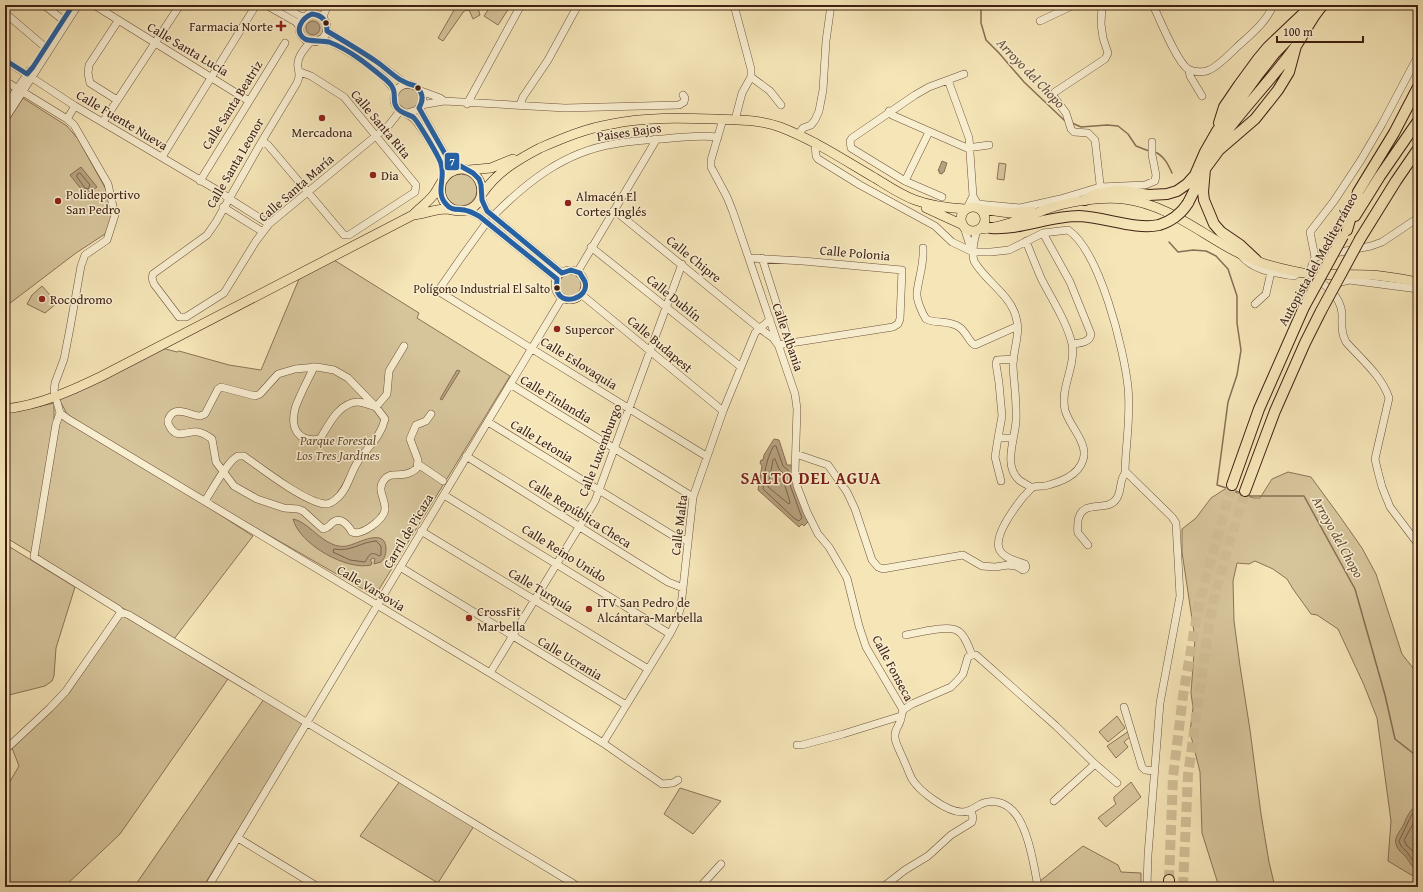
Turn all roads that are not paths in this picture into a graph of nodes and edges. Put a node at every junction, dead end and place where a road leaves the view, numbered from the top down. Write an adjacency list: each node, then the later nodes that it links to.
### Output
1 (44, 5): 26 (street)
2 (73, 5): 26 (street)
3 (78, 5): 45 (street)
4 (94, 5): 28 (street, Calle Santa Lucía)
5 (180, 5): 34 (street)
6 (256, 5): 47 (street)
7 (266, 5): 29 (street)
8 (281, 5): 24 (street)
9 (317, 5): 24 (street)
10 (328, 5): 25 (street)
11 (521, 5): 60 (street)
12 (578, 5): 61 (street)
13 (734, 5): 46 (street)
14 (832, 5): 77 (street)
15 (1074, 5): 27 (street)
16 (1102, 5): 95 (street)
17 (1153, 5): 42 (street)
18 (1273, 5): 42 (street)
19 (1313, 5): 23 (highway)
20 (1316, 5): 31 (highway)
21 (1323, 5): 36 (highway)
22 (5, 13): 37 (street)
23 (1303, 13): 31 (highway); 41 (highway)
24 (307, 15): 25 (street); 29 (street)
25 (324, 19): 30 (street)
26 (63, 20): 37 (street)
27 (1040, 20)
28 (118, 21): 34 (street, Calle Santa Lucía); 57 (street)
29 (299, 26): 33 (street)
30 (326, 31): 32 (street); 50 (street)
31 (1290, 36): 41 (highway); 75 (highway)
32 (321, 39): 33 (street); 53 (street)
33 (311, 42): 43 (street, Calle Santa Leonor)
34 (154, 43): 47 (street, Calle Santa Lucía); 57 (street)
35 (285, 43): 58 (street, Calle Santa Beatriz)
36 (1296, 46): 40 (highway); 75 (highway)
37 (46, 47): 45 (street)
38 (1418, 56): 125 (street)
39 (5, 60): 45 (street, Calle Fuente Nueva)
40 (1291, 64): 74 (highway); 83 (highway)
41 (1251, 68): 75 (highway)
42 (1189, 70): 56 (street)
43 (300, 72): 78 (street, Calle Santa Rita); 81 (street, Calle Santa Leonor)
44 (964, 74): 48 (street)
45 (29, 75): 52 (street); 63 (street, Calle Fuente Nueva)
46 (751, 77): 62 (street); 71 (street)
47 (212, 78): 58 (street, Calle Santa Lucía); 88 (street)
48 (948, 80): 66 (street); 85 (street)
49 (5, 81): 52 (street, Calle Fuente Nueva)
50 (406, 84): 53 (street); 54 (street)
51 (1418, 87): 119 (highway)
52 (20, 90): 65 (street); 68 (street); 69 (street, Calle Fuente Nueva)
53 (395, 92): 67 (street)
54 (421, 92): 59 (street); 64 (street)
55 (683, 95): 61 (street)
56 (1202, 96)
57 (117, 100): 73 (street)
58 (249, 100): 92 (street, Calle Santa Beatriz)
59 (444, 101): 60 (street); 64 (street)
60 (467, 104): 61 (street)
61 (520, 105)
62 (781, 105)
63 (75, 106): 69 (street); 73 (street, Calle Fuente Nueva)
64 (420, 106): 67 (street); 91 (street)
65 (5, 107)
66 (889, 111): 76 (street); 93 (street)
67 (404, 112): 78 (street, Calle Santa María); 94 (street)
68 (5, 119)
69 (67, 119): 156 (street)
70 (723, 119): 71 (main road); 79 (street, Calle Albania); 89 (main road)
71 (735, 120): 77 (main road)
72 (1418, 121): 119 (highway, Autopista del Mediterráneo)
73 (103, 122): 88 (street, Calle Fuente Nueva)
74 (1241, 126): 75 (highway); 83 (highway)
75 (1221, 131): 90 (highway); 95 (highway)
76 (929, 132): 85 (street); 93 (street)
77 (799, 134): 82 (main road)
78 (376, 136): 96 (street, Calle Santa María); 96 (street, Calle Santa Rita)
79 (718, 137): 80 (street, Paises Bajos); 126 (street, Calle Albania)
80 (655, 139): 108 (street); 111 (street, Paises Bajos)
81 (262, 141): 96 (street); 100 (street, Calle Santa Leonor)
82 (815, 142): 101 (main road); 123 (street)
83 (1227, 142): 90 (highway)
84 (990, 146): 85 (street)
85 (970, 147): 98 (street)
86 (1152, 149): 95 (street)
87 (1418, 150): 179 (highway, Autopista del Mediterráneo, bridge)
88 (162, 157): 92 (street, Calle Fuente Nueva)
89 (519, 159): 91 (main road); 97 (main road)
90 (1205, 169): 116 (highway, bridge); 128 (highway)
91 (467, 170): 94 (main road); 97 (main road)
92 (200, 181): 100 (street, Calle Fuente Nueva)
93 (905, 181): 99 (street)
94 (442, 183): 106 (main road); 110 (main road)
95 (1101, 190): 102 (highway); 104 (street)
96 (307, 192): 114 (street, Calle Santa María)
97 (481, 196): 107 (main road); 111 (street)
98 (973, 196): 104 (street); 105 (street)
99 (942, 197)
100 (228, 198): 103 (street, Calle Santa Leonor); 114 (street, Calle Fuente Nueva)
101 (915, 200): 105 (main road); 115 (main road)
102 (1085, 200): 109 (main road); 124 (main road)
103 (224, 207): 117 (street); 134 (street, Calle Santa Leonor)
104 (979, 207): 105 (main road); 109 (main road); 116 (main road)
105 (966, 209): 115 (main road)
106 (454, 210): 107 (main road); 110 (main road)
107 (467, 210): 113 (street)
108 (614, 210): 121 (street); 129 (street, Calle Chipre)
109 (1045, 210): 116 (main road)
110 (413, 215): 160 (main road)
111 (493, 216): 132 (street)
112 (1418, 218): 125 (street)
113 (488, 222): 135 (street); 150 (street, Calle Eslovaquia)
114 (269, 224): 117 (street, Calle Santa María)
115 (963, 226): 116 (main road); 123 (street)
116 (983, 229): 123 (street)
117 (263, 232): 134 (street, Calle Santa María)
118 (1044, 233): 120 (street); 147 (street); 173 (street)
119 (1345, 233): 176 (highway, Autopista del Mediterráneo, bridge)
120 (1026, 242): 123 (street); 147 (street)
121 (591, 247): 130 (street); 142 (street, Calle Dublín)
122 (923, 248): 144 (street)
123 (973, 252): 144 (street)
124 (1240, 254): 128 (main road); 131 (street)
125 (1315, 257): 133 (street)
126 (749, 258): 127 (street, Calle Polonia); 143 (street, Calle Albania)
127 (762, 258): 146 (street); 146 (street, Calle Polonia)
128 (1256, 260): 133 (main road)
129 (682, 264): 142 (street, Calle Luxemburgo); 145 (street, Calle Chipre)
130 (578, 271): 132 (street); 139 (street)
131 (1272, 272): 133 (street); 141 (street)
132 (562, 273): 135 (street)
133 (1305, 273): 136 (main road); 137 (street)
134 (152, 278)
135 (557, 280): 140 (street)
136 (1418, 282)
137 (1329, 288): 138 (street); 186 (street)
138 (1418, 289)
139 (582, 295): 140 (street); 151 (street, Calle Budapest)
140 (562, 298): 150 (street, Carril de Picaza)
141 (1255, 304)
142 (666, 307): 151 (street, Calle Luxemburgo); 154 (street, Calle Dublín)
143 (770, 319): 145 (street); 148 (street, Calle Albania)
144 (1018, 326): 152 (street)
145 (759, 328): 148 (street); 154 (street, Calle Malta)
146 (789, 343): 148 (street, Calle Polonia)
147 (1072, 344): 177 (street)
148 (778, 345): 168 (street, Calle Albania)
149 (404, 346): 158 (street)
150 (531, 348): 155 (street, Carril de Picaza); 159 (street, Calle Eslovaquia)
151 (650, 352): 159 (street, Calle Luxemburgo); 161 (street, Calle Budapest)
152 (1014, 359): 165 (street); 166 (street)
153 (314, 367): 158 (street); 158 (street); 172 (street)
154 (741, 367): 161 (street, Calle Malta)
155 (510, 384): 164 (street, Carril de Picaza); 167 (street, Calle Finlandia)
156 (54, 391)
157 (56, 402): 162 (street)
158 (376, 407): 172 (street)
159 (629, 408): 167 (street, Calle Luxemburgo); 170 (street, Calle Eslovaquia)
160 (5, 409)
161 (723, 412): 170 (street, Calle Malta)
162 (60, 413): 182 (street, Calle Varsovia); 194 (street)
163 (431, 414): 171 (street)
164 (488, 422): 169 (street, Carril de Picaza); 178 (street, Calle Letonia)
165 (998, 438): 166 (street); 175 (street)
166 (1013, 438): 177 (street)
167 (615, 449): 178 (street, Calle Luxemburgo); 181 (street, Calle Finlandia)
168 (796, 454): 177 (street); 188 (street, Calle Albania)
169 (466, 456): 180 (street, Carril de Picaza); 183 (street, Calle República Checa)
170 (706, 456): 181 (street, Calle Malta)
171 (418, 464): 172 (street); 174 (street)
172 (223, 472): 182 (street)
173 (1126, 472): 187 (street); 209 (street)
174 (443, 481)
175 (1001, 482)
176 (1232, 485)
177 (1032, 488)
178 (600, 490): 183 (street, Calle Luxemburgo); 185 (street, Calle Letonia)
179 (1245, 491)
180 (444, 495): 184 (street, Carril de Picaza); 189 (street, Calle Reino Unido)
181 (693, 497): 185 (street, Calle Malta)
182 (205, 501): 193 (street, Calle Varsovia)
183 (579, 527): 189 (street, Calle Luxemburgo); 191 (street, Calle República Checa)
184 (421, 531): 190 (street, Carril de Picaza); 192 (street, Calle Turquía)
185 (688, 540): 191 (street, Calle Malta)
186 (1418, 544)
187 (1088, 545)
188 (838, 562): 203 (street, Calle Fonseca)
189 (557, 563): 192 (street, Calle Luxemburgo); 195 (street, Calle Reino Unido)
190 (400, 567): 193 (street, Carril de Picaza); 197 (street, Calle Ucrania)
191 (684, 588): 195 (street, Calle Malta)
192 (535, 600): 197 (street, Calle Luxemburgo); 199 (street, Calle Turquía)
193 (377, 606): 200 (street, Calle Varsovia); 204 (street, Carril de Picaza)
194 (121, 612): 204 (street); 207 (street)
195 (670, 634): 199 (street, Calle Malta)
196 (906, 635): 198 (street)
197 (512, 636): 200 (street, Calle Luxemburgo); 201 (street, Calle Ucrania)
198 (972, 655): 203 (street); 208 (street)
199 (648, 670): 201 (street, Calle Malta)
200 (490, 673): 205 (street, Calle Varsovia)
201 (626, 706): 205 (street, Calle Malta)
202 (1124, 707): 209 (street)
203 (902, 713): 206 (street); 213 (street, Calle Fonseca)
204 (307, 723): 214 (street, Carril de Picaza); 218 (street)
205 (603, 742): 210 (street, Calle Varsovia)
206 (797, 745)
207 (5, 750)
208 (1095, 764): 211 (street); 212 (street)
209 (1154, 771): 222 (street)
210 (678, 780)
211 (1117, 783)
212 (1054, 801)
213 (970, 810): 220 (street); 221 (street, Calle Fonseca)
214 (238, 838): 216 (street, Carril de Picaza); 217 (street)
215 (721, 864): 219 (street)
216 (208, 887)
217 (318, 887)
218 (579, 887)
219 (700, 887)
220 (883, 887)
221 (1038, 887)
222 (1147, 887)

